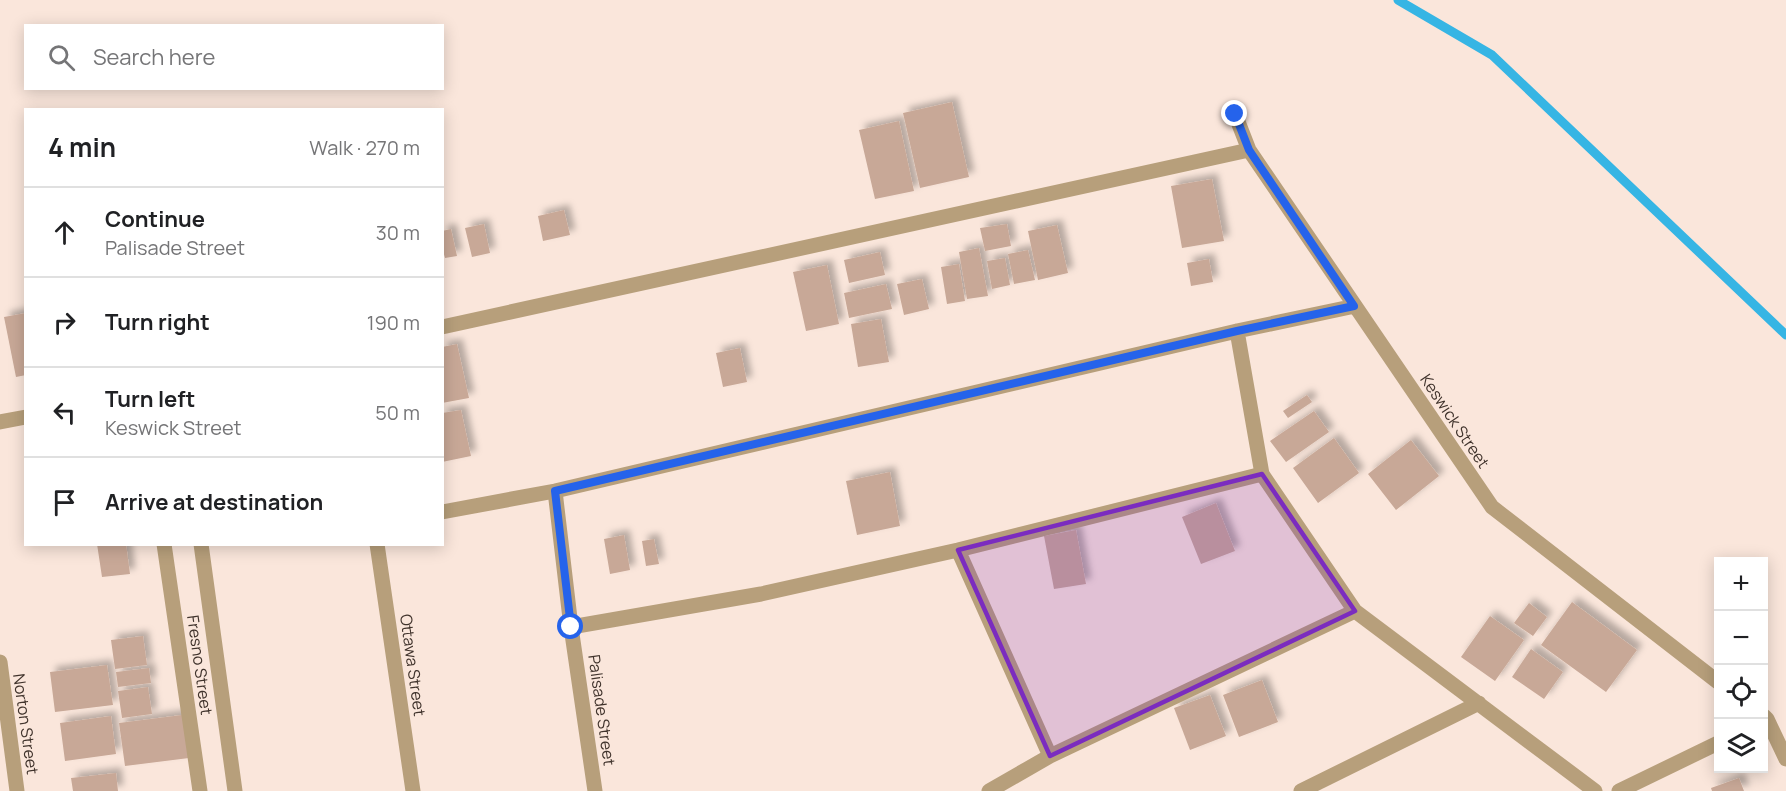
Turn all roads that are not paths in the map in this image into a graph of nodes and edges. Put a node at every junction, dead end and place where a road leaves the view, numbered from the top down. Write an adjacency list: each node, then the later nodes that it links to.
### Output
1 (1235, 114): 2 (street, Keswick Street)
2 (1249, 150): 3 (street, Keswick Street); 4 (street)
3 (1354, 306): 5 (street); 18 (street, Keswick Street)
4 (444, 327)
5 (1237, 331): 8 (street); 9 (street)
6 (24, 417): 7 (street)
7 (0, 422)
8 (1262, 474): 14 (street); 15 (street)
9 (555, 491): 10 (street); 16 (street, Palisade Street)
10 (444, 512)
11 (164, 546): 25 (street, Fresno Street)
12 (201, 546): 26 (street, Fresno Street)
13 (377, 546): 27 (street, Ottawa Street)
14 (958, 550): 16 (street); 22 (street)
15 (1355, 611): 19 (street); 22 (street)
16 (571, 627): 28 (street, Palisade Street)
17 (0, 662): 24 (street, Norton Street)
18 (1714, 678)
19 (1479, 703): 30 (street); 31 (street)
20 (1768, 725): 23 (street)
21 (1714, 745): 32 (street)
22 (1050, 756): 29 (street)
23 (1786, 759)
24 (17, 791)
25 (200, 791)
26 (235, 791)
27 (413, 791)
28 (595, 791)
29 (989, 791)
30 (1301, 791)
31 (1595, 791)
32 (1620, 791)

